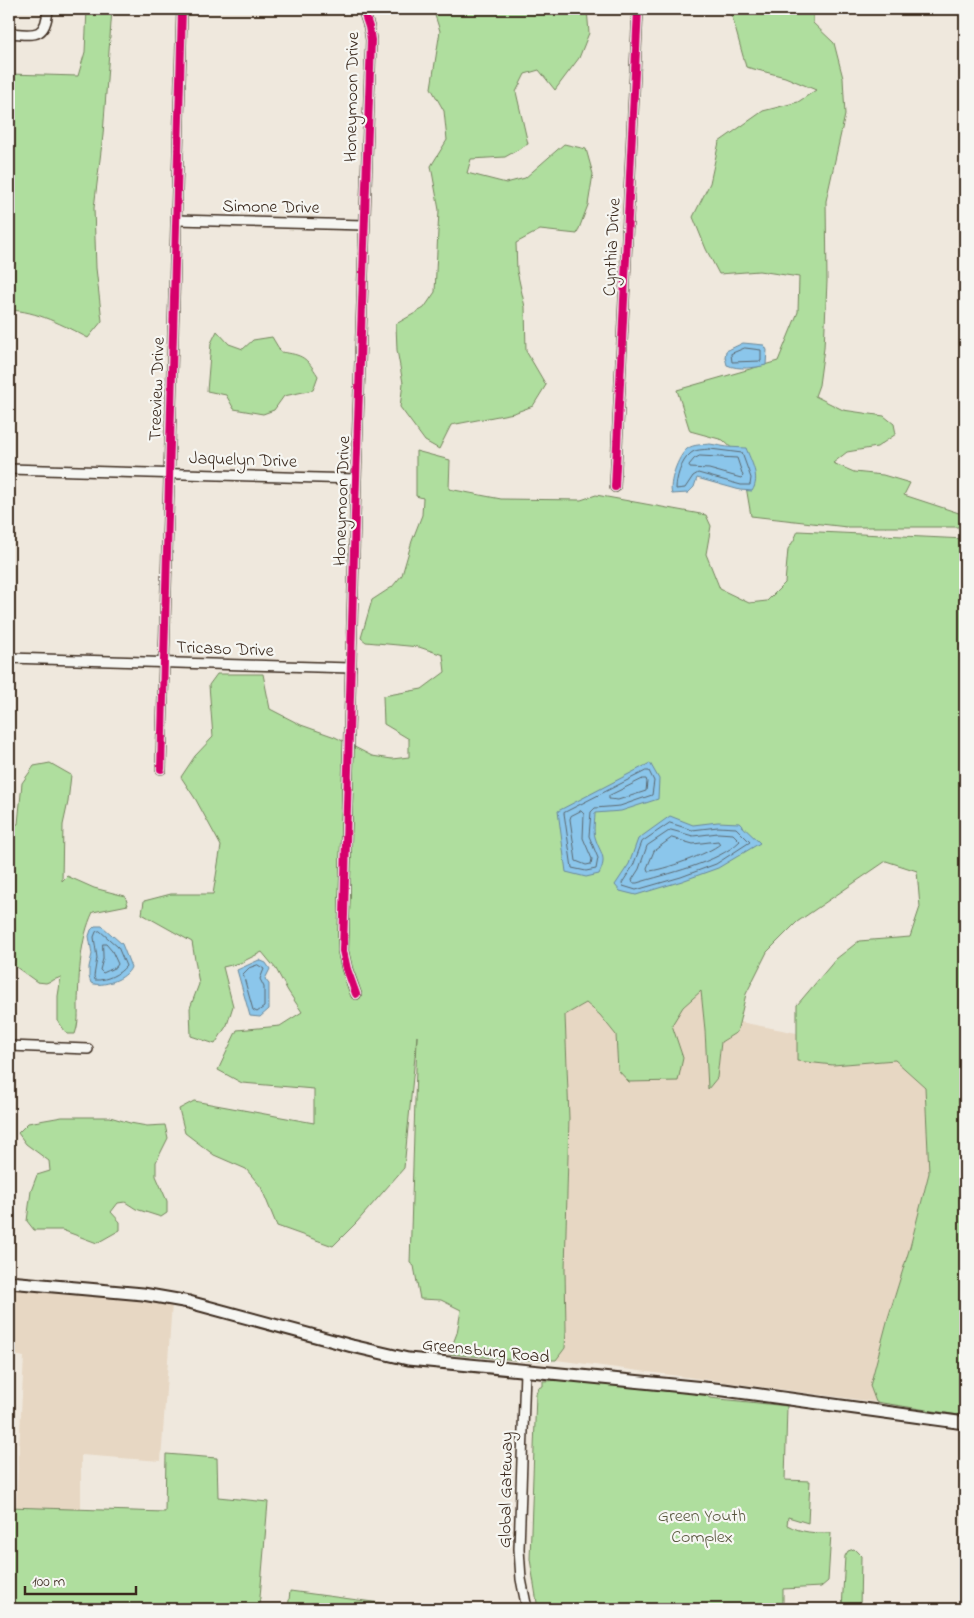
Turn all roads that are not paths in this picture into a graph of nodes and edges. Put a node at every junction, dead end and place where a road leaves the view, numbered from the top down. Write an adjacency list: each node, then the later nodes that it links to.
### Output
1 (48, 9): 5 (street)
2 (182, 9): 6 (street, Treeview Drive)
3 (362, 9): 7 (street, Honeymoon Drive)
4 (638, 9): 11 (street, Cynthia Drive)
5 (9, 33)
6 (177, 220): 7 (street, Simone Drive); 9 (street, Treeview Drive)
7 (364, 225): 10 (street, Honeymoon Drive)
8 (9, 469): 9 (street, Jaquelyn Drive)
9 (170, 474): 10 (street, Jaquelyn Drive); 13 (street, Treeview Drive)
10 (356, 478): 14 (street, Honeymoon Drive)
11 (615, 487)
12 (9, 658): 13 (street, Tricaso Drive)
13 (164, 662): 14 (street, Tricaso Drive); 15 (street, Treeview Drive)
14 (351, 668): 16 (street, Honeymoon Drive)
15 (161, 769)
16 (356, 994)
17 (9, 1046): 18 (street)
18 (88, 1049)
19 (9, 1282): 20 (main road, Greensburg Road)
20 (525, 1371): 21 (main road, Greensburg Road); 22 (street, Global Gateway)
21 (965, 1423)
22 (527, 1609)

